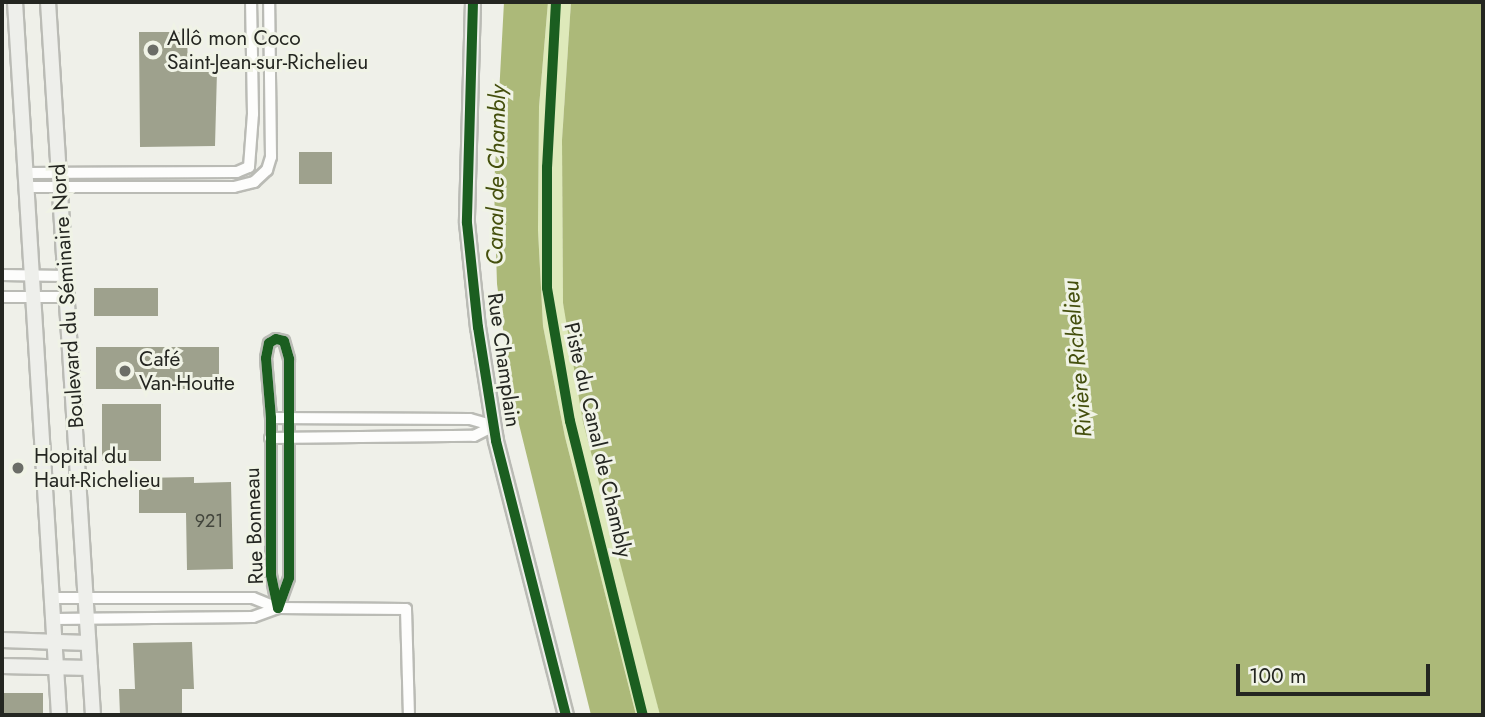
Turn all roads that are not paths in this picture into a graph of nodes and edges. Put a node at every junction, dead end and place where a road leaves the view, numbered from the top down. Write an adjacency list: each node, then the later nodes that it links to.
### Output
1 (15, 2): 11 (main road, Boulevard du Séminaire Nord)
2 (48, 2): 12 (main road, Boulevard du Séminaire Nord)
3 (473, 2): 22 (main road, Rue Champlain)
4 (251, 7): 5 (street); 6 (street)
5 (269, 7): 7 (street)
6 (253, 114): 7 (street); 8 (street)
7 (269, 114): 9 (street)
8 (249, 167): 9 (street); 10 (street)
9 (267, 170): 13 (street)
10 (118, 173): 12 (street); 13 (street)
11 (27, 180): 12 (street); 15 (main road, Boulevard du Séminaire Nord)
12 (60, 180): 13 (street); 16 (main road, Boulevard du Séminaire Nord)
13 (118, 186)
14 (2, 275): 15 (street)
15 (33, 275): 16 (street); 18 (main road, Boulevard du Séminaire Nord)
16 (66, 276): 19 (main road, Boulevard du Séminaire Nord)
17 (2, 296): 18 (street)
18 (34, 297): 19 (street); 27 (main road, Boulevard du Séminaire Nord)
19 (67, 298): 28 (main road, Boulevard du Séminaire Nord)
20 (271, 418): 21 (street); 21 (street, Rue Bonneau); 23 (street, Rue Bonneau)
21 (288, 419): 22 (street); 24 (street, Rue Bonneau)
22 (494, 426): 24 (street, Rue Bonneau); 43 (main road, Rue Champlain)
23 (270, 438): 24 (street, Rue Bonneau); 26 (street, Rue Bonneau)
24 (290, 438): 25 (street, Rue Bonneau)
25 (289, 511): 26 (street, Rue Bonneau); 30 (street, Rue Bonneau)
26 (271, 512): 30 (street, Rue Bonneau)
27 (52, 598): 28 (street, Rue Bonneau); 32 (main road, Boulevard du Séminaire Nord)
28 (86, 598): 29 (street, Rue Bonneau); 33 (main road, Boulevard du Séminaire Nord)
29 (190, 598): 30 (street, Rue Bonneau); 31 (street)
30 (278, 608): 31 (street, Rue Bonneau); 42 (street, Rue Bonneau)
31 (191, 618): 33 (street, Rue Bonneau)
32 (54, 619): 33 (street, Rue Bonneau); 35 (main road, Boulevard du Séminaire Nord)
33 (87, 620): 36 (main road, Boulevard du Séminaire Nord)
34 (2, 640): 35 (main road)
35 (55, 640): 36 (main road); 38 (main road, Boulevard du Séminaire Nord)
36 (88, 643): 39 (main road, Boulevard du Séminaire Nord)
37 (2, 666): 38 (main road)
38 (57, 667): 39 (main road); 40 (main road, Boulevard du Séminaire Nord)
39 (90, 668): 41 (main road, Boulevard du Séminaire Nord)
40 (59, 715)
41 (93, 715)
42 (409, 715)
43 (566, 715)

